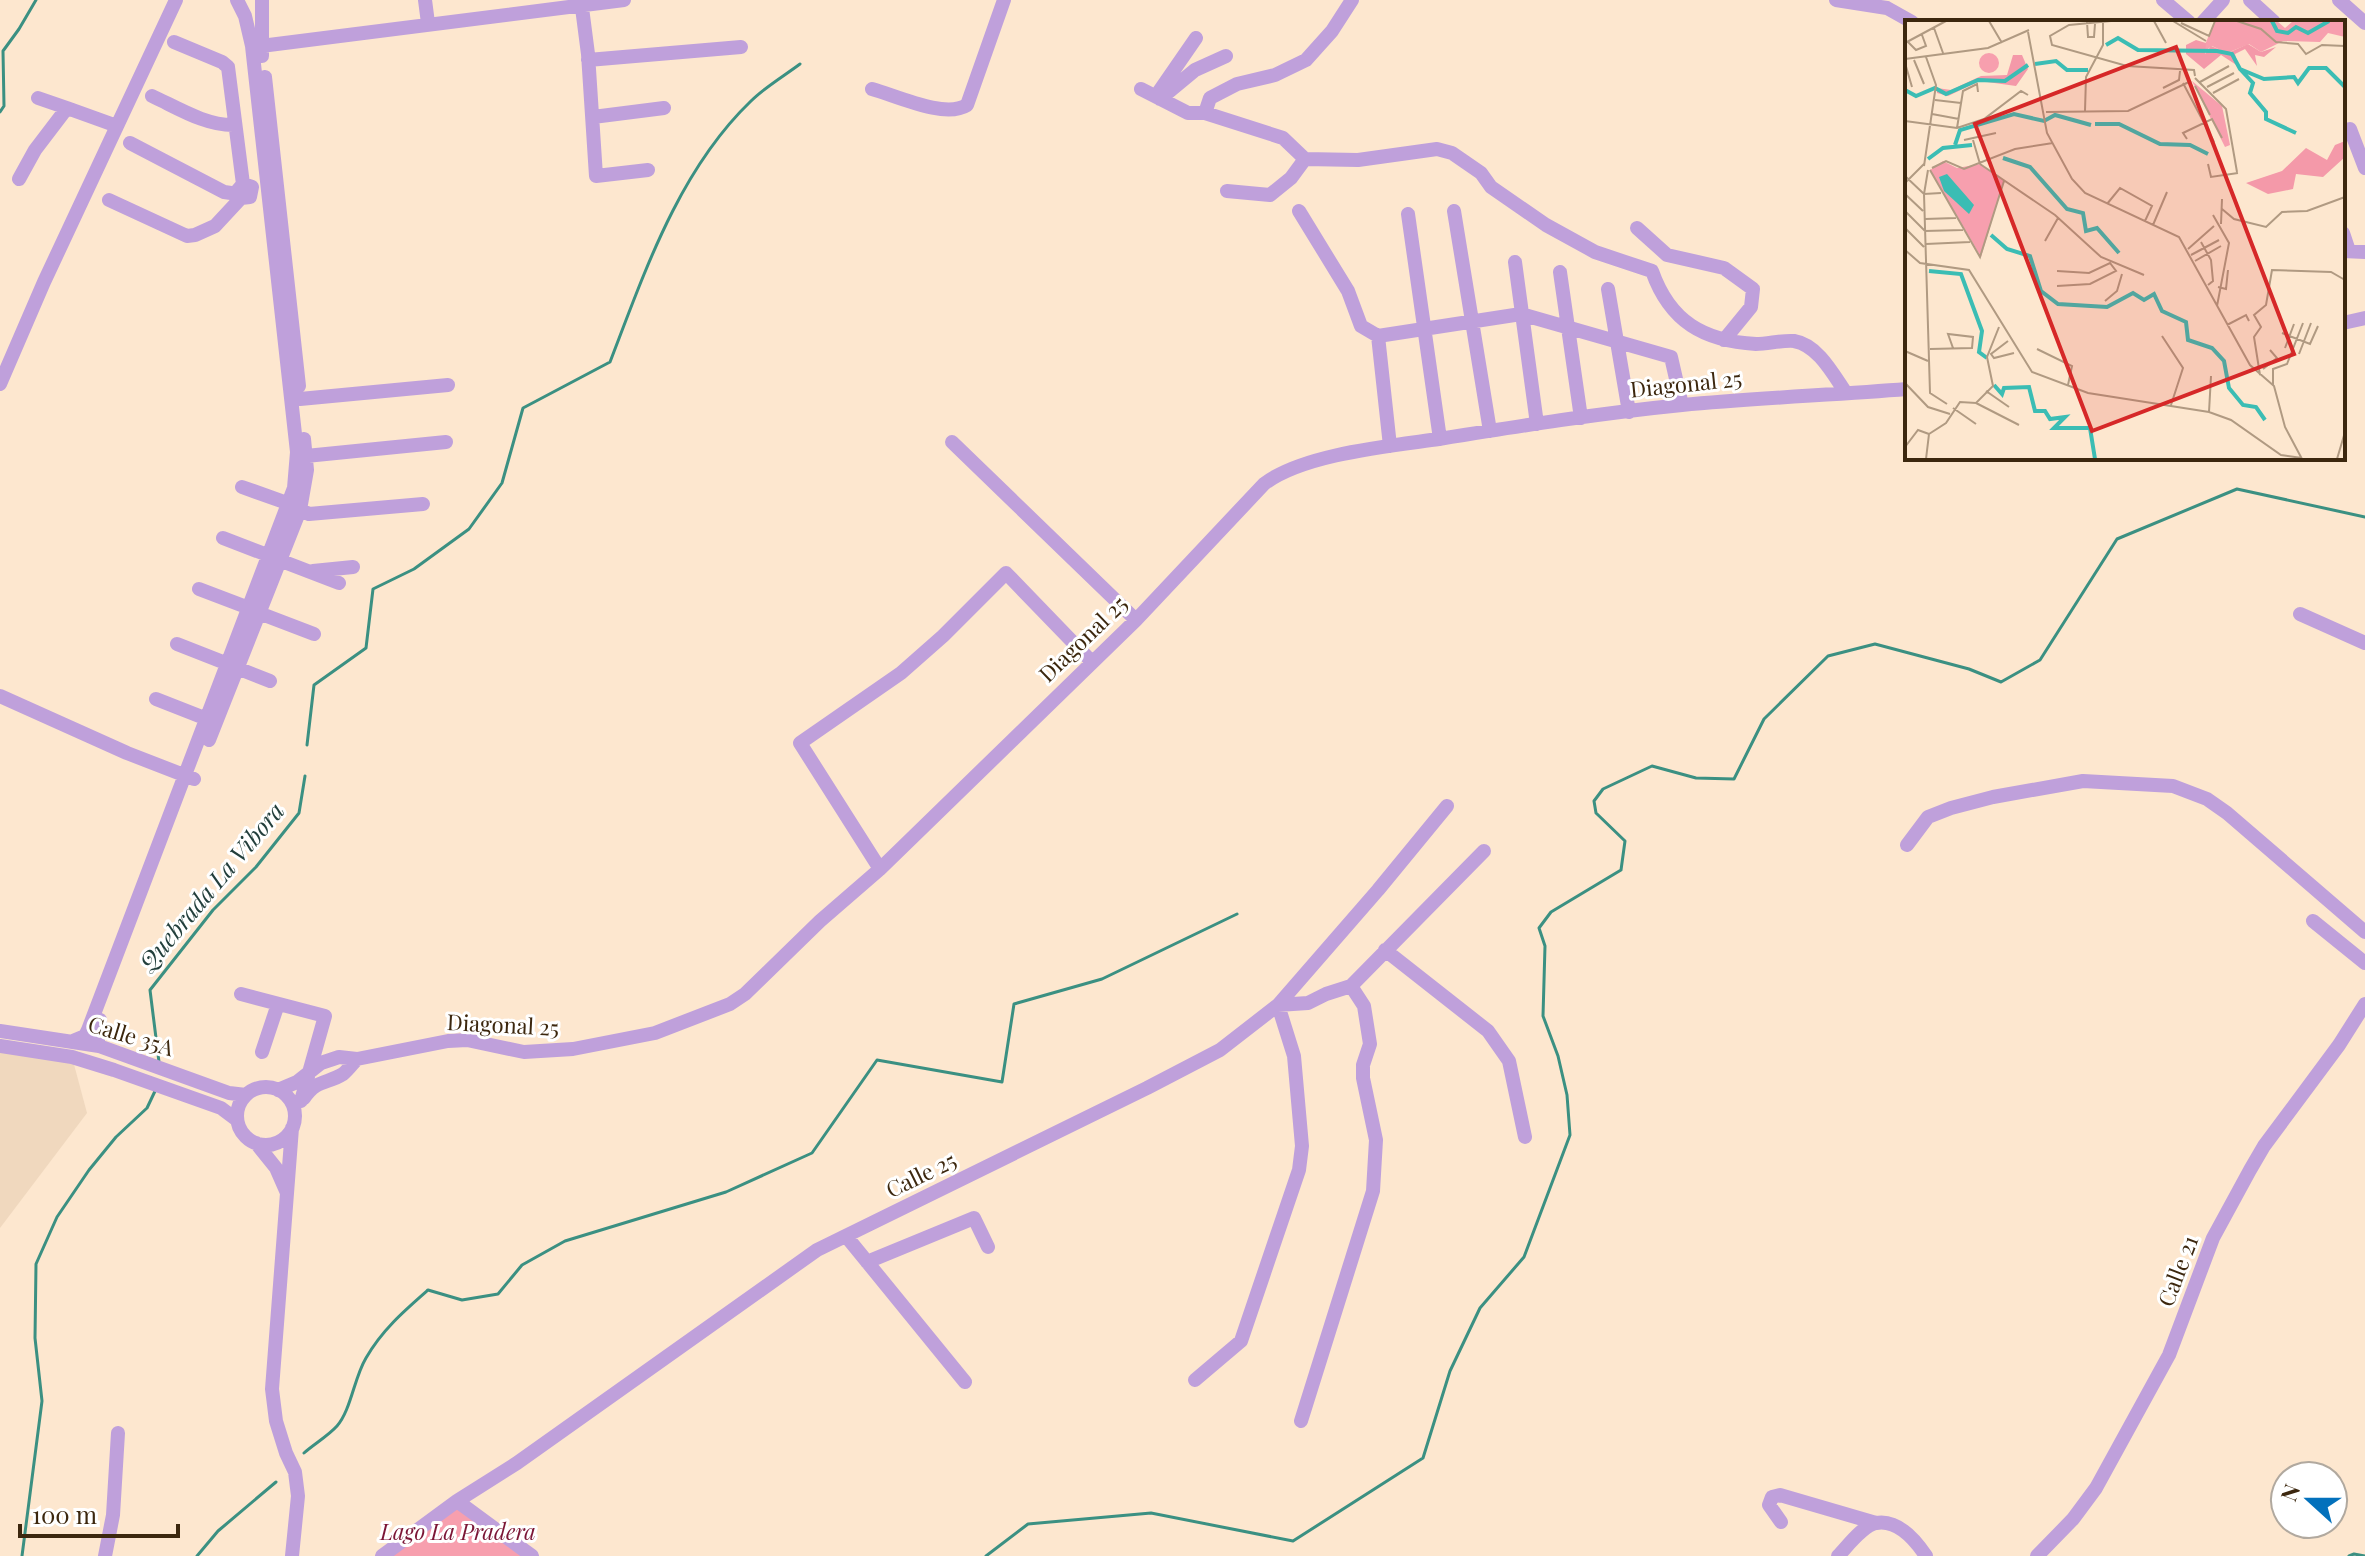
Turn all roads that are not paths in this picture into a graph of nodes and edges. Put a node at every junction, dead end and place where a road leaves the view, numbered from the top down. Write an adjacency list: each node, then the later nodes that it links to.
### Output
1 (176, 0): 36 (street)
2 (237, 0): 43 (street)
3 (262, 0): 22 (street)
4 (425, 0): 18 (street)
5 (624, 0): 13 (street)
6 (1004, 0): 26 (street)
7 (1352, 0): 33 (street)
8 (1836, 0): 14 (street)
9 (2163, 0): 15 (street)
10 (2223, 0): 16 (street)
11 (2250, 0): 17 (street)
12 (2339, 0): 19 (street)
13 (582, 2): 18 (street); 25 (street)
14 (1908, 20)
15 (2187, 20)
16 (2205, 20)
17 (2272, 20)
18 (428, 23): 22 (street)
19 (2365, 23)
20 (1196, 38): 30 (street)
21 (174, 42): 35 (street)
22 (261, 46): 70 (street)
23 (741, 47): 25 (street)
24 (1226, 56): 30 (street)
25 (588, 60): 34 (street)
26 (872, 89)
27 (1141, 89): 30 (street)
28 (152, 96): 35 (street)
29 (38, 98): 31 (street)
30 (1157, 98): 33 (street)
31 (67, 108): 36 (street); 42 (street)
32 (664, 108): 34 (street)
33 (1205, 113): 39 (street)
34 (593, 117): 41 (street)
35 (235, 125): 43 (street)
36 (117, 126): 66 (street)
37 (2345, 131): 40 (street)
38 (130, 143): 43 (street)
39 (1305, 159): 44 (street); 54 (street)
40 (2365, 168)
41 (648, 170)
42 (19, 179)
43 (248, 191): 45 (street); 83 (street)
44 (1227, 191)
45 (109, 200)
46 (1299, 211): 63 (street)
47 (1454, 211): 59 (street)
48 (1408, 214): 62 (street)
49 (1637, 228): 52 (street)
50 (2346, 251): 51 (street)
51 (2365, 252)
52 (1667, 255): 54 (street); 65 (street)
53 (1515, 262): 57 (street)
54 (1652, 271): 65 (street)
55 (1560, 272): 61 (street)
56 (1608, 289): 64 (street)
57 (1521, 314): 59 (street); 61 (street); 74 (street)
58 (2365, 318): 60 (street)
59 (1473, 321): 62 (street); 75 (street)
60 (2345, 323)
61 (1568, 327): 64 (street); 73 (street)
62 (1426, 329): 63 (street); 76 (street)
63 (1378, 336): 79 (street)
64 (1618, 340): 71 (street); 72 (street)
65 (1724, 340): 69 (street)
66 (0, 384)
67 (448, 385): 70 (street)
68 (1905, 389): 69 (street, Diagonal 25)
69 (1846, 393): 71 (street, Diagonal 25)
70 (300, 399): 80 (street)
71 (1682, 405): 72 (street, Diagonal 25)
72 (1629, 412): 73 (street, Diagonal 25)
73 (1581, 418): 74 (street, Diagonal 25)
74 (1537, 424): 75 (street, Diagonal 25)
75 (1490, 431): 76 (street, Diagonal 25)
76 (1440, 439): 79 (street, Diagonal 25)
77 (446, 442): 80 (street)
78 (952, 442): 92 (street)
79 (1390, 446): 92 (street, Diagonal 25)
80 (306, 456): 83 (street)
81 (242, 487): 83 (street)
82 (423, 504): 83 (street)
83 (295, 507): 85 (street)
84 (223, 538): 85 (street)
85 (274, 558): 87 (street); 90 (street)
86 (353, 567): 87 (street)
87 (309, 572): 88 (street)
88 (339, 583)
89 (199, 589): 90 (street)
90 (254, 610): 93 (street); 97 (street)
91 (2300, 614): 94 (street)
92 (1136, 620): 96 (street, Diagonal 25)
93 (314, 634)
94 (2365, 643)
95 (177, 644): 97 (street)
96 (1092, 662): 106 (street, Diagonal 25); 106 (street)
97 (233, 666): 98 (street); 101 (street); 102 (street)
98 (270, 681)
99 (0, 696): 102 (street)
100 (156, 699): 101 (street)
101 (207, 719): 102 (street)
102 (190, 778): 117 (street); 119 (street)
103 (1447, 806): 115 (street, Calle 25)
104 (1907, 845): 108 (street)
105 (1484, 851): 109 (street)
106 (880, 869): 121 (street, Diagonal 25)
107 (2313, 921): 110 (street)
108 (2365, 932)
109 (1385, 950): 111 (street); 128 (street)
110 (2365, 963)
111 (1351, 986): 115 (street); 136 (street)
112 (241, 994): 113 (street)
113 (278, 1004): 120 (street); 122 (street)
114 (2365, 1004): 147 (street, Calle 21)
115 (1278, 1005): 131 (street, Calle 25); 134 (street)
116 (0, 1031): 117 (street, Calle 35A)
117 (73, 1041): 119 (street, Calle 35A)
118 (0, 1046): 126 (street, Calle 35A)
119 (99, 1046): 124 (street, Calle 35A)
120 (262, 1052)
121 (357, 1059): 122 (street, Diagonal 25); 125 (street, Diagonal 25)
122 (308, 1074): 123 (street, Diagonal 25); 125 (street)
123 (278, 1090): 124 (street); 127 (street)
124 (246, 1095): 126 (street)
125 (301, 1101): 127 (street)
126 (237, 1120): 129 (street)
127 (293, 1123): 129 (street); 130 (street)
128 (1525, 1137)
129 (256, 1143): 130 (street)
130 (288, 1197): 142 (street)
131 (846, 1236): 133 (street); 138 (street, Calle 25)
132 (988, 1247): 133 (street)
133 (867, 1262): 135 (street)
134 (1195, 1380)
135 (965, 1382)
136 (1301, 1421)
137 (118, 1433): 141 (street)
138 (457, 1501): 143 (street, Calle 25); 144 (street)
139 (1781, 1522): 140 (street)
140 (1876, 1523): 145 (street); 146 (street)
141 (105, 1556)
142 (292, 1556)
143 (382, 1556)
144 (532, 1556)
145 (1838, 1556)
146 (1926, 1556)
147 (2037, 1556)

